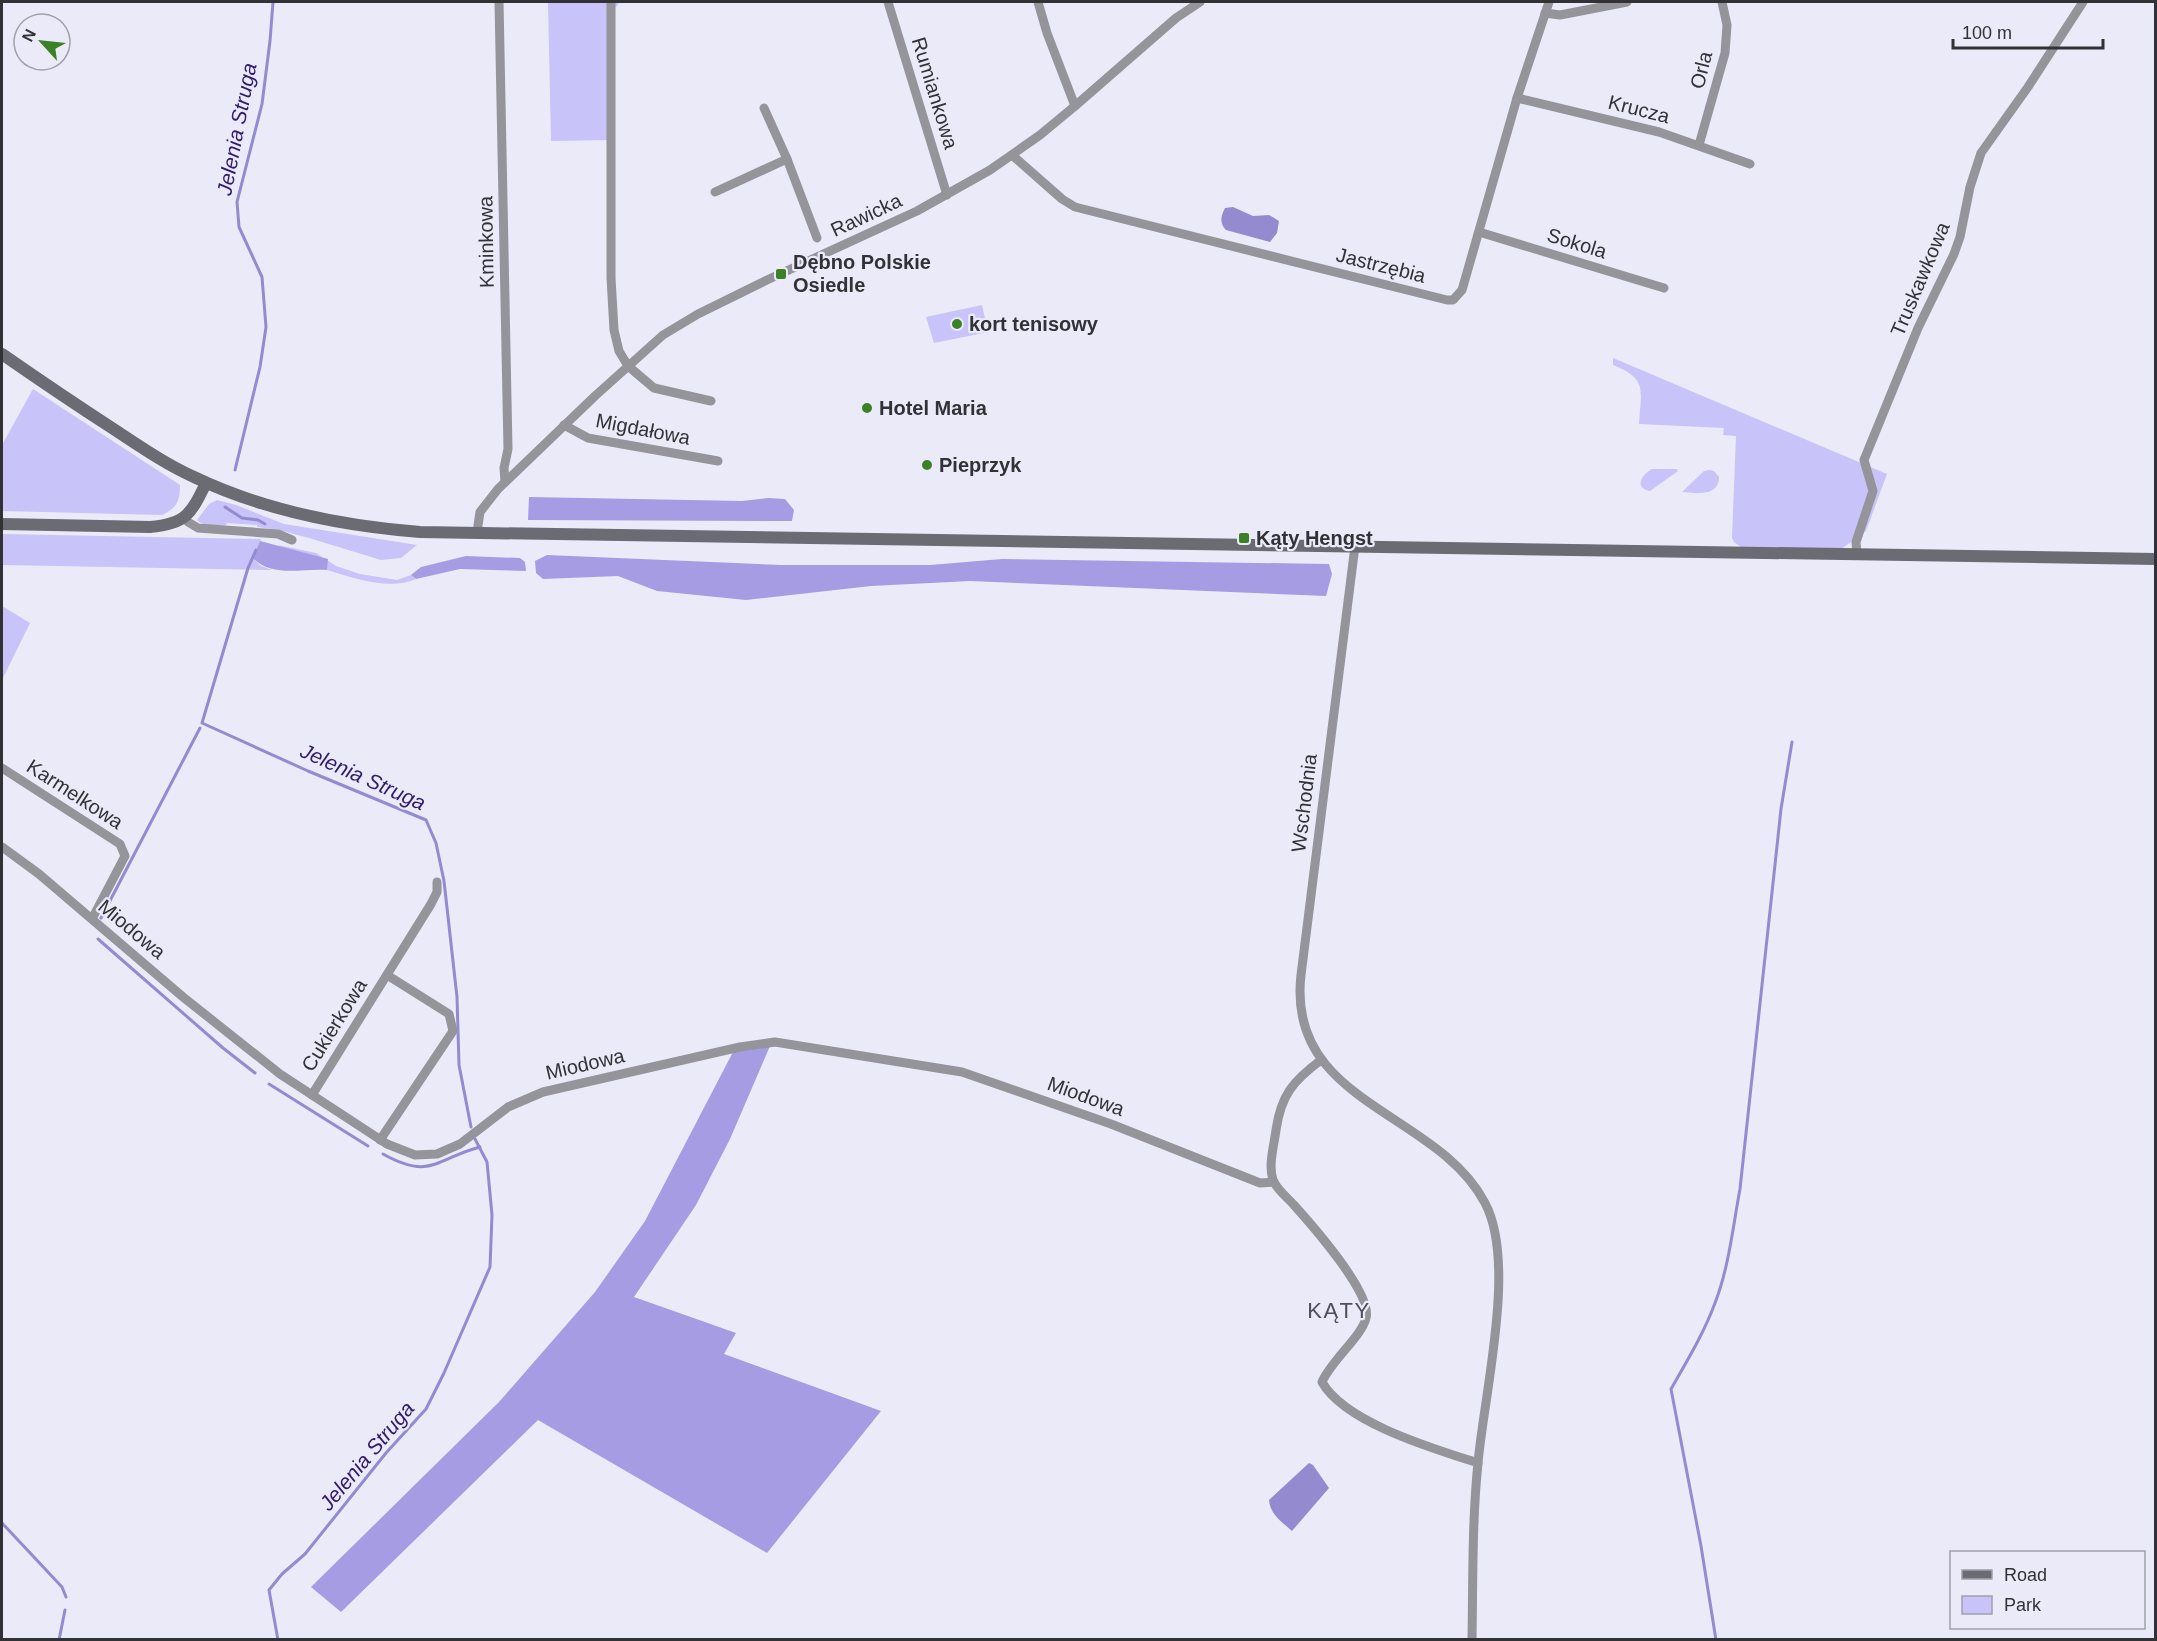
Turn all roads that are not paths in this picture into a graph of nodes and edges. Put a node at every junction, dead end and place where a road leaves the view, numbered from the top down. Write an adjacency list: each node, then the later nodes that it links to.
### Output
1 (498, 2): 28 (street, Kminkowa)
2 (611, 2): 24 (street)
3 (888, 2): 19 (street, Rumiankowa)
4 (1038, 2): 12 (street)
5 (1200, 2): 12 (street, Rawicka)
6 (1549, 2): 10 (street, Jastrzębia)
7 (1627, 2): 10 (street)
8 (1722, 2): 14 (street, Orla)
9 (2083, 2): 35 (street, Truskawkowa)
10 (1545, 13): 11 (street, Jastrzębia)
11 (1516, 98): 14 (street, Krucza); 20 (street, Jastrzębia)
12 (1075, 106): 15 (street, Rawicka)
13 (764, 108): 16 (street)
14 (1699, 145): 17 (street, Krucza)
15 (1012, 155): 19 (street, Rawicka); 20 (street, Jastrzębia)
16 (787, 159): 18 (street); 21 (street)
17 (1750, 164)
18 (715, 192)
19 (947, 195): 24 (street, Rawicka)
20 (1479, 232): 22 (street, Sokola)
21 (817, 238)
22 (1664, 288)
23 (2, 354): 29 (main road)
24 (628, 366): 25 (street); 26 (street, Rawicka)
25 (711, 401)
26 (564, 425): 27 (street, Migdałowa); 28 (street, Rawicka)
27 (718, 461)
28 (505, 482): 32 (street, Rawicka)
29 (206, 483): 30 (main road); 32 (main road)
30 (185, 517): 31 (main road); 33 (street)
31 (2, 524)
32 (477, 532): 34 (main road)
33 (292, 540)
34 (1355, 546): 35 (main road); 42 (street, Wschodnia)
35 (1857, 554): 36 (main road)
36 (2156, 559)
37 (2, 768): 40 (street, Karmelkowa)
38 (2, 847): 40 (street, Miodowa)
39 (437, 882): 41 (street, Cukierkowa)
40 (92, 919): 43 (street, Miodowa)
41 (387, 975): 43 (street, Cukierkowa); 44 (street, Cukierkowa)
42 (1321, 1060): 45 (street); 46 (street, Wschodnia)
43 (312, 1095): 44 (street, Miodowa)
44 (380, 1140): 45 (street, Miodowa)
45 (1274, 1182): 46 (street)
46 (1478, 1463): 47 (street, Wschodnia)
47 (1472, 1640)

